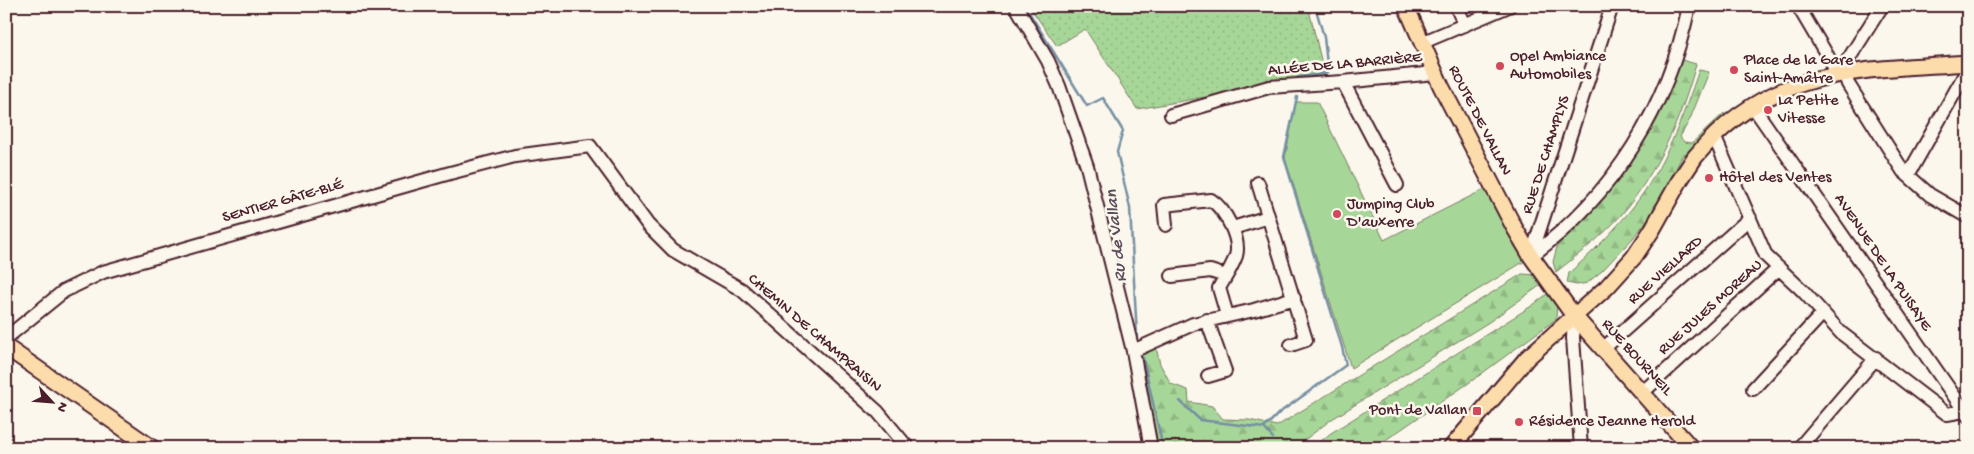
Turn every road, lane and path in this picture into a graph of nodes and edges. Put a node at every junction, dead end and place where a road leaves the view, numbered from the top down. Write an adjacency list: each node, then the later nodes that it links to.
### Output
1 (1016, 6): 43 (street)
2 (1406, 6): 10 (main road, ROUTE DE VALLAN)
3 (1456, 6): 9 (street)
4 (1509, 6): 9 (street)
5 (1612, 6): 28 (street, RUE DE CHAMPLYS)
6 (1689, 6): 28 (street)
7 (1798, 6): 14 (street)
8 (1882, 6): 14 (street)
9 (1465, 25): 10 (street)
10 (1421, 43): 13 (main road, ROUTE DE VALLAN)
11 (1968, 63): 14 (main road)
12 (1968, 69): 20 (street)
13 (1434, 73): 15 (street, ALLÉE DE LA BARRIÈRE); 28 (main road, ROUTE DE VALLAN)
14 (1840, 73): 16 (main road); 20 (street)
15 (1343, 82): 17 (street, ALLÉE DE LA BARRIÈRE); 22 (street)
16 (1752, 105): 18 (main road); 49 (street, AVENUE DE LA PUISAYE)
17 (1171, 115)
18 (1714, 136): 25 (street); 36 (main road)
19 (590, 146): 39 (street, SENTIER GÂTE-BLÉ); 51 (street, CHEMIN DE CHAMPRAISIN)
20 (1908, 175): 24 (street)
21 (1258, 183): 23 (street)
22 (1397, 185)
23 (1268, 217): 27 (street); 32 (street)
24 (1968, 217)
25 (1750, 218): 29 (street); 41 (street, RUE VIELLARD)
26 (1166, 225): 27 (street)
27 (1233, 228): 31 (street)
28 (1529, 253): 33 (main road, ROUTE DE VALLAN)
29 (1779, 268): 34 (street); 48 (street, RUE JULES MOREAU)
30 (1172, 276): 31 (street)
31 (1226, 276): 35 (street)
32 (1294, 298): 35 (street); 40 (street)
33 (1563, 299): 36 (main road, RUE BOURNEIL); 38 (main road)
34 (1823, 313): 45 (street); 47 (street)
35 (1227, 315): 37 (street)
36 (1574, 316): 38 (main road); 41 (main road, RUE BOURNEIL); 44 (street)
37 (1207, 320): 43 (street); 46 (street)
38 (1559, 330): 53 (main road)
39 (6, 338)
40 (1291, 345)
41 (1601, 345): 44 (street, RUE VIELLARD); 48 (main road, RUE BOURNEIL)
42 (6, 347): 50 (main road)
43 (1139, 348): 52 (street)
44 (1574, 356): 54 (street)
45 (1876, 358): 49 (street); 56 (street)
46 (1208, 376)
47 (1754, 389)
48 (1643, 392): 55 (main road, RUE BOURNEIL)
49 (1966, 414)
50 (152, 448)
51 (908, 448)
52 (1152, 448)
53 (1450, 448)
54 (1581, 448)
55 (1692, 448)
56 (1799, 448)

